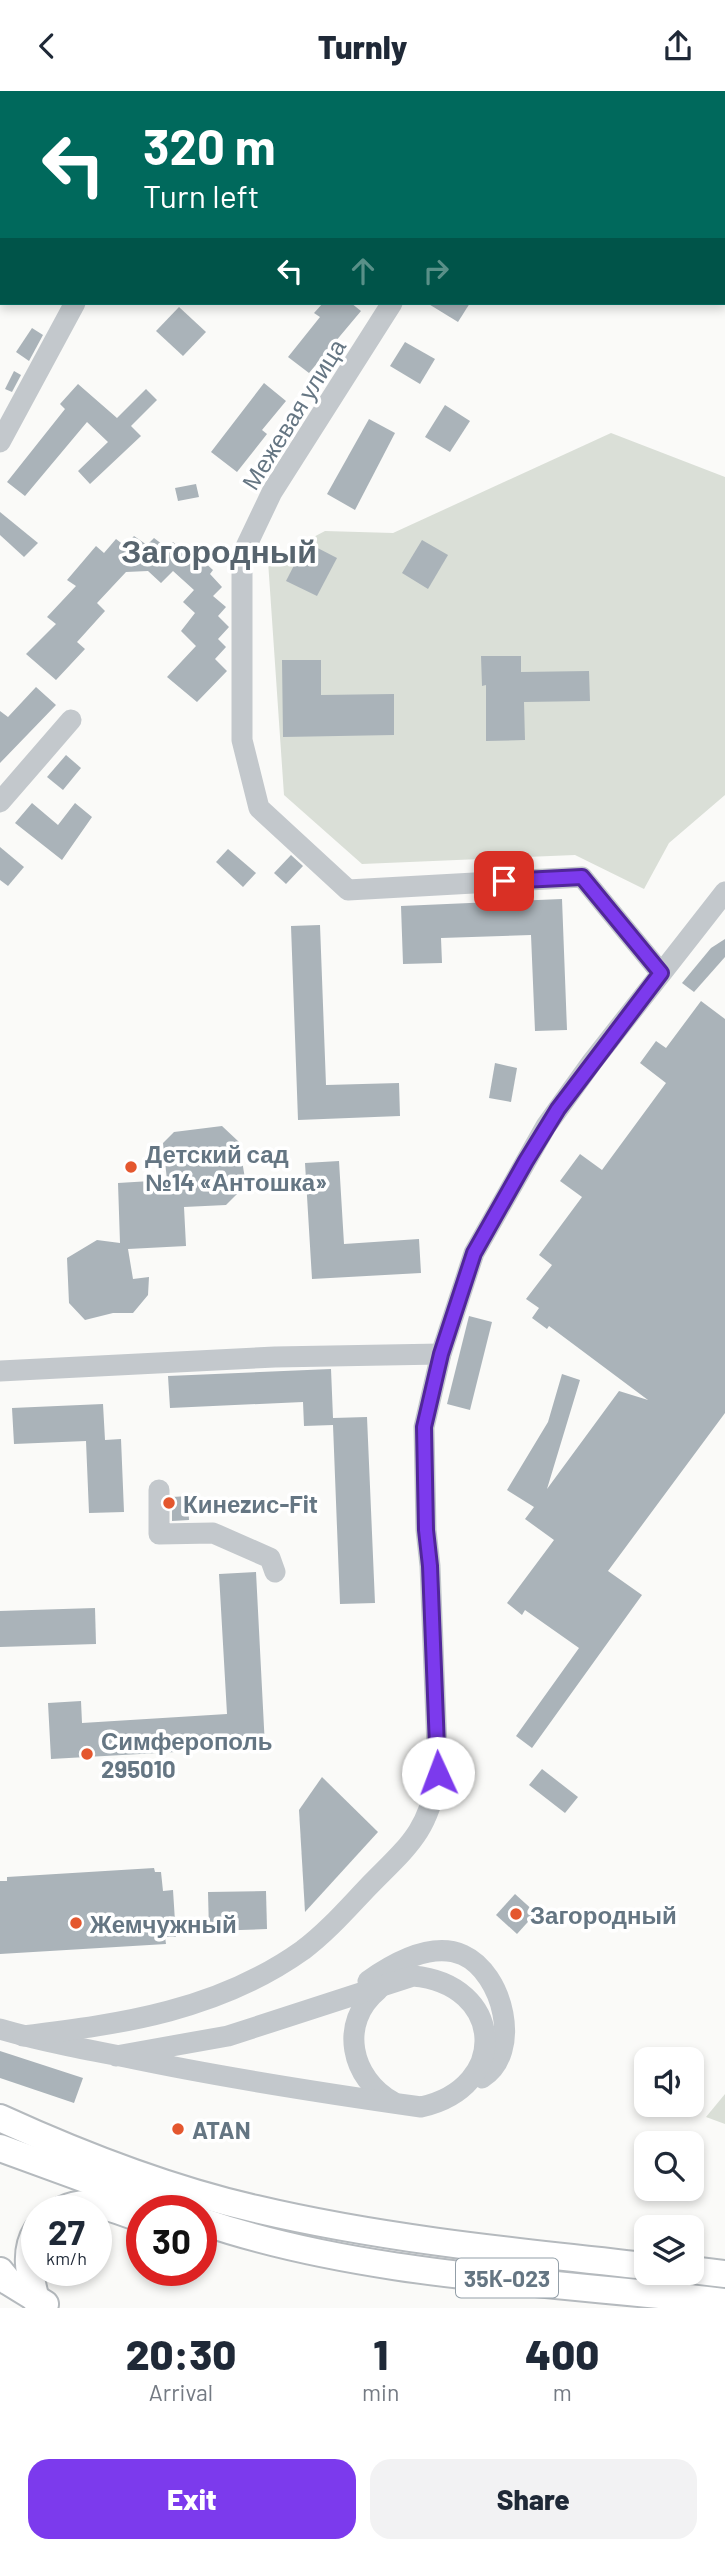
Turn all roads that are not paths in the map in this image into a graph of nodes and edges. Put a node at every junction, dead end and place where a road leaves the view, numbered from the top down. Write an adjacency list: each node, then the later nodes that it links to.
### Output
1 (74, 305): 3 (street)
2 (391, 305): 7 (street, Межевая улица)
3 (0, 442)
4 (71, 720): 5 (street)
5 (0, 802)
6 (725, 893): 7 (street)
7 (661, 973): 8 (street)
8 (441, 1354): 9 (street); 15 (street)
9 (0, 1371)
10 (159, 1490): 11 (street)
11 (275, 1572)
12 (391, 1982): 13 (street); 17 (street); 18 (street)
13 (348, 1999): 16 (street); 17 (street)
14 (0, 2029): 15 (street)
15 (23, 2036): 16 (street)
16 (116, 2056): 18 (street)
17 (465, 2088): 18 (street)
18 (397, 2104)
19 (0, 2118): 24 (main road, 35К-023)
20 (0, 2148): 21 (main road)
21 (129, 2195)
22 (217, 2225): 29 (main road, 35К-023)
23 (217, 2243): 31 (main road)
24 (634, 2265)
25 (0, 2271): 30 (main road)
26 (704, 2272): 27 (main road)
27 (725, 2274)
28 (37, 2286): 30 (main road)
29 (725, 2302)
30 (45, 2304)
31 (640, 2308)

